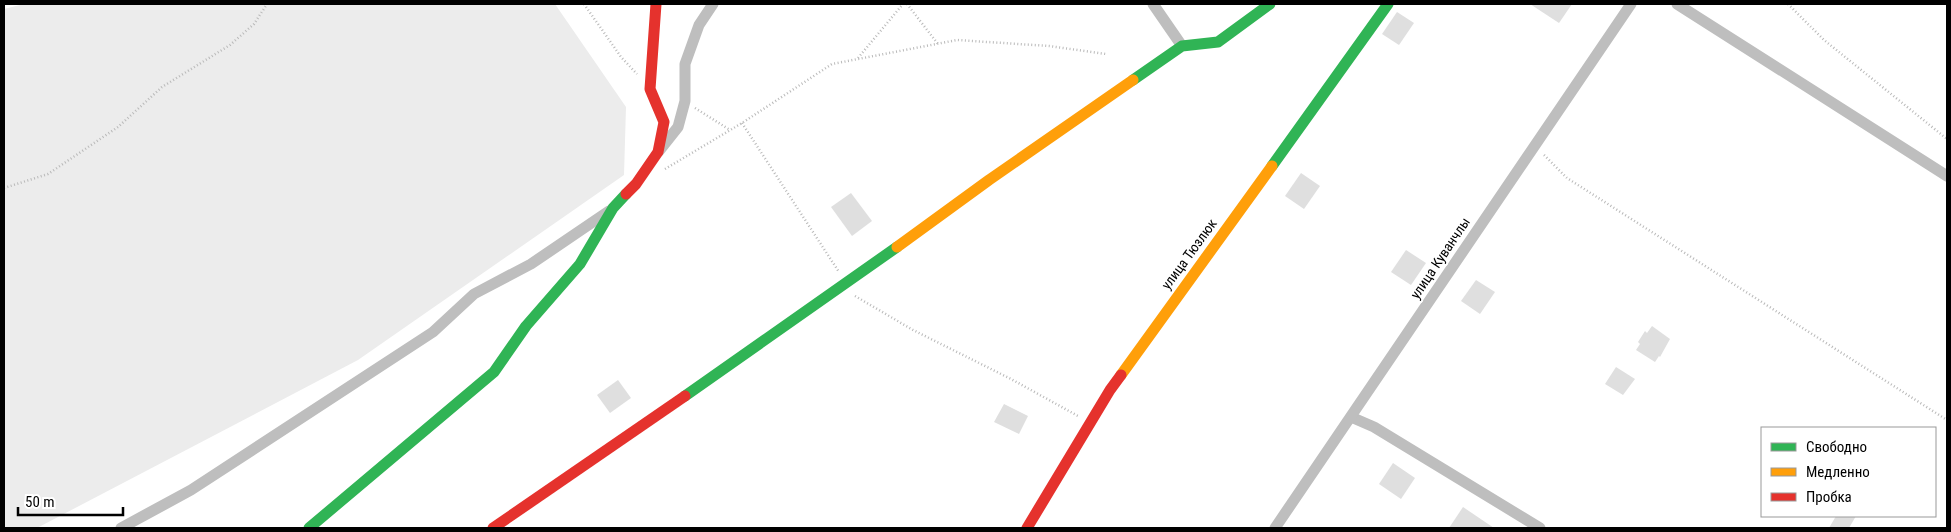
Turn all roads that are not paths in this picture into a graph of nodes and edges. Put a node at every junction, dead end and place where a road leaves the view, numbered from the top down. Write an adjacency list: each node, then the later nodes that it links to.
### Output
1 (656, 4): 9 (street)
2 (712, 4): 9 (street)
3 (1153, 4): 8 (street)
4 (1270, 4): 8 (street)
5 (1388, 4): 16 (street, улица Тюзлюк)
6 (1631, 4): 12 (street, улица Куванчлы)
7 (1677, 4): 10 (street)
8 (1182, 46): 15 (street)
9 (658, 152): 11 (street)
10 (1947, 176)
11 (613, 208): 13 (street); 14 (street)
12 (1350, 417): 17 (street, улица Куванчлы); 18 (street)
13 (121, 528)
14 (309, 528)
15 (493, 528)
16 (1027, 528)
17 (1275, 528)
18 (1540, 528)

